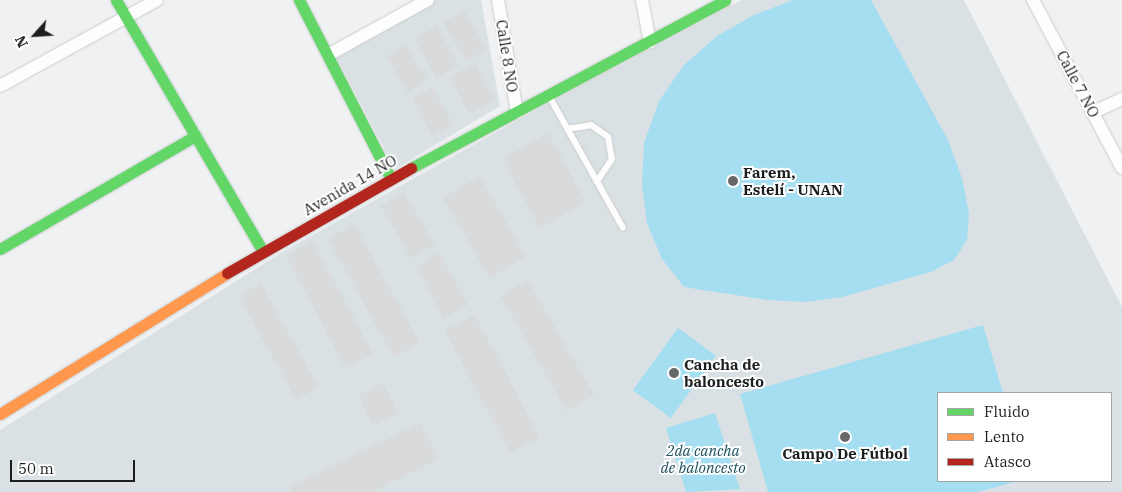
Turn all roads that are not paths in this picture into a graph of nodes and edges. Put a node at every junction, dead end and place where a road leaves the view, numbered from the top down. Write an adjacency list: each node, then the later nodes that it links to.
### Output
1 (116, 0): 9 (street)
2 (157, 0): 9 (street)
3 (299, 0): 11 (street)
4 (428, 0): 11 (street)
5 (498, 0): 15 (street, Calle 8 NO)
6 (642, 0): 10 (street)
7 (725, 0): 10 (street, Avenida 14 NO)
8 (1033, 0): 16 (street, Calle 7 NO)
9 (127, 18): 12 (street); 18 (street)
10 (650, 42): 13 (street, Avenida 14 NO)
11 (328, 55): 20 (street)
12 (0, 86)
13 (548, 95): 15 (street, Avenida 14 NO); 17 (lane)
14 (1122, 99): 16 (street)
15 (517, 112): 20 (street, Avenida 14 NO)
16 (1094, 112): 19 (street, Calle 7 NO)
17 (567, 129): 21 (lane); 21 (lane)
18 (195, 136): 23 (street); 24 (street)
19 (1122, 168)
20 (391, 179): 24 (street, Avenida 14 NO)
21 (597, 181): 22 (lane)
22 (623, 228)
23 (0, 250)
24 (263, 252): 25 (street, Avenida 14 NO)
25 (0, 414)

